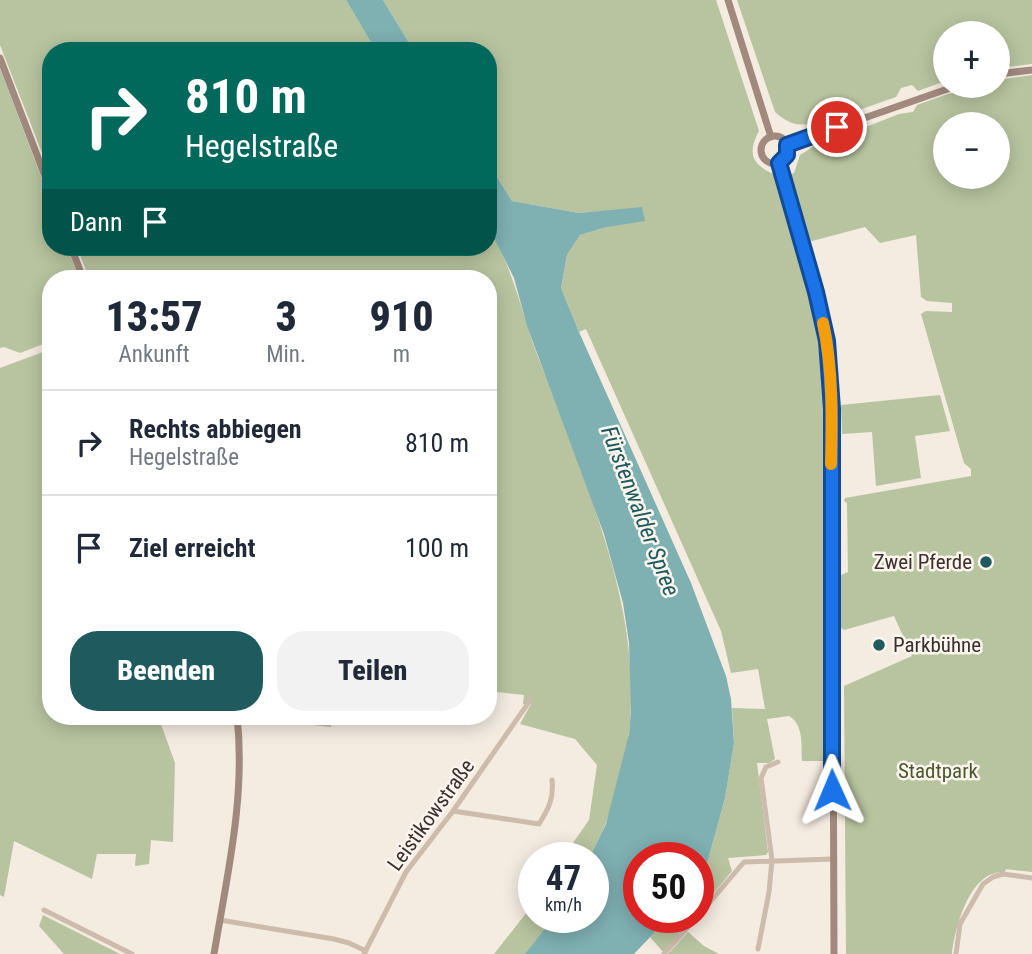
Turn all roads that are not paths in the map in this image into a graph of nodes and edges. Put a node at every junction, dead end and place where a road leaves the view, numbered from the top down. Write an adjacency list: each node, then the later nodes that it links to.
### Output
1 (728, 0): 6 (main road)
2 (0, 58): 9 (main road)
3 (1032, 70): 4 (main road)
4 (1010, 73)
5 (933, 94): 7 (main road)
6 (771, 137): 7 (main road); 8 (main road)
7 (787, 145): 8 (main road)
8 (779, 163): 15 (main road)
9 (42, 168)
10 (531, 699): 14 (street, Leistikowstraße)
11 (238, 725): 20 (main road)
12 (778, 762): 16 (street)
13 (552, 780): 14 (street)
14 (453, 811): 23 (street, Leistikowstraße)
15 (833, 859): 16 (street); 27 (main road)
16 (772, 860): 18 (street); 22 (street)
17 (1032, 878): 28 (street)
18 (714, 897)
19 (44, 910): 24 (street)
20 (220, 920): 23 (street); 25 (main road)
21 (683, 933): 26 (street)
22 (758, 949)
23 (365, 952)
24 (132, 954)
25 (214, 954)
26 (664, 954)
27 (834, 954)
28 (956, 954)

